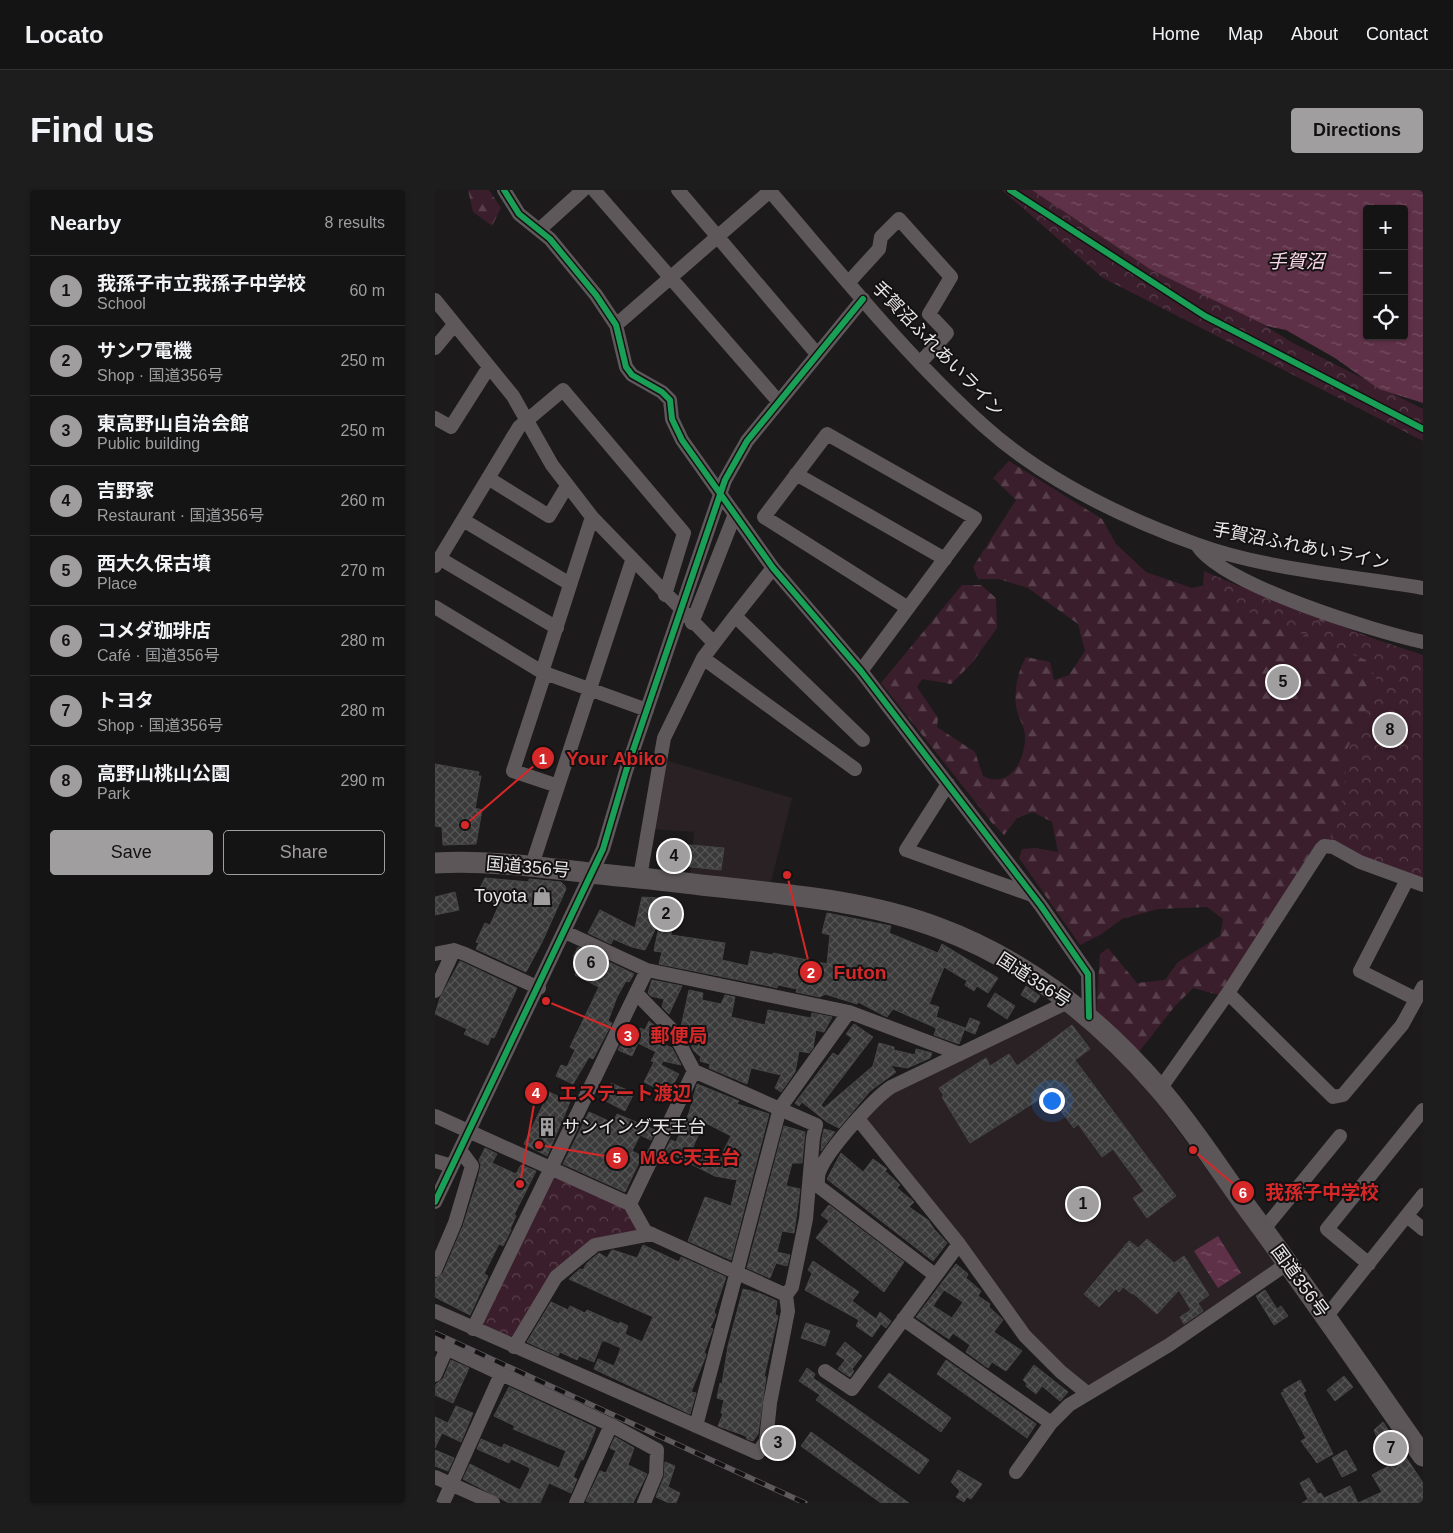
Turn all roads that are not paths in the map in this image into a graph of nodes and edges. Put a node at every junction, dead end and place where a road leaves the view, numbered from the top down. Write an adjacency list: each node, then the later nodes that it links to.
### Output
1 (504, 190): 6 (street)
2 (583, 190): 6 (street)
3 (594, 190): 8 (street)
4 (678, 190): 7 (street)
5 (770, 191): 7 (street); 9 (street, 手賀沼ふれあいライン)
6 (539, 230): 13 (street)
7 (718, 236): 8 (street); 15 (street)
8 (671, 278): 13 (street); 18 (street)
9 (848, 283): 11 (street, 手賀沼ふれあいライン); 16 (street)
10 (435, 300): 12 (street)
11 (863, 300): 15 (street); 16 (street, 手賀沼ふれあいライン)
12 (454, 325): 14 (street); 17 (street)
13 (616, 325): 24 (street)
14 (435, 348)
15 (817, 354): 18 (street)
16 (921, 362): 27 (street, 手賀沼ふれあいライン)
17 (489, 367): 19 (street); 20 (street)
18 (778, 402): 37 (street)
19 (435, 418)
20 (527, 420): 22 (street); 23 (street); 34 (street)
21 (796, 474): 28 (street); 28 (street); 36 (street)
22 (488, 478): 23 (street); 26 (street)
23 (567, 486): 25 (street)
24 (733, 512): 31 (street); 39 (street)
25 (592, 517): 29 (street); 32 (street)
26 (463, 520): 30 (street); 32 (street)
27 (1197, 545): 33 (street, 手賀沼ふれあいライン); 41 (street)
28 (945, 559): 36 (street)
29 (632, 561): 34 (street); 46 (street)
30 (437, 562): 40 (street)
31 (773, 568): 38 (street); 44 (street)
32 (570, 584): 40 (street)
33 (1423, 588)
34 (665, 595): 37 (street)
35 (435, 607): 45 (street)
36 (908, 608): 44 (street)
37 (680, 611): 39 (street); 47 (street)
38 (735, 616): 42 (street); 48 (street)
39 (692, 623): 42 (street)
40 (557, 628): 45 (street)
41 (1423, 642)
42 (714, 643): 43 (street)
43 (703, 658): 49 (street); 55 (street)
44 (861, 671): 50 (street)
45 (543, 673): 46 (street); 51 (street)
46 (590, 690): 47 (street); 51 (street)
47 (647, 710): 54 (street)
48 (863, 740)
49 (855, 769)
50 (948, 784): 58 (street); 58 (street)
51 (558, 786): 53 (street)
52 (435, 864): 53 (highway, 国道356号)
53 (532, 865): 54 (highway, 国道356号)
54 (593, 873): 55 (highway, 国道356号); 59 (street)
55 (640, 877): 68 (highway, 国道356号)
56 (1407, 880): 57 (street); 66 (street); 67 (street)
57 (1423, 885)
58 (1033, 896): 70 (street)
59 (565, 932): 62 (street); 63 (street)
60 (455, 950): 61 (street); 63 (street); 64 (street)
61 (435, 954)
62 (647, 970): 65 (street); 69 (street)
63 (539, 988): 78 (street)
64 (435, 991)
65 (636, 993): 72 (street); 83 (street)
66 (1228, 993): 67 (street); 73 (street)
67 (1420, 993)
68 (1070, 1002): 70 (highway, 国道356号); 71 (street)
69 (849, 1012): 71 (street); 74 (street)
70 (1089, 1017): 73 (highway, 国道356号)
71 (960, 1054): 77 (street)
72 (694, 1071): 74 (street); 86 (street)
73 (1160, 1089): 89 (highway, 国道356号)
74 (780, 1108): 95 (street); 97 (street)
75 (1423, 1110): 93 (street)
76 (435, 1116): 78 (street)
77 (858, 1119): 91 (street); 96 (street)
78 (468, 1132): 80 (street); 83 (street)
79 (1341, 1136): 89 (street)
80 (460, 1150): 82 (street); 94 (street)
81 (435, 1161): 82 (street)
82 (452, 1166): 85 (street)
83 (552, 1168): 86 (street); 101 (street)
84 (1423, 1195): 87 (street)
85 (435, 1202)
86 (630, 1204): 90 (street)
87 (1407, 1216): 88 (street); 93 (street)
88 (1423, 1229)
89 (1263, 1230): 92 (highway, 国道356号)
90 (651, 1234): 95 (street); 103 (street)
91 (959, 1244): 96 (street); 107 (street)
92 (1288, 1263): 99 (highway, 国道356号); 107 (street)
93 (1369, 1264): 99 (street)
94 (435, 1270)
95 (737, 1274): 97 (street); 110 (street)
96 (935, 1275): 100 (street)
97 (786, 1295): 110 (street)
98 (435, 1311): 101 (street)
99 (1326, 1317): 111 (highway, 国道356号)
100 (903, 1319): 104 (street); 108 (street)
101 (473, 1329): 103 (street)
102 (441, 1345): 105 (street); 106 (street)
103 (514, 1347): 110 (street)
104 (825, 1371)
105 (501, 1374): 109 (street); 114 (street)
106 (435, 1375)
107 (1087, 1393): 108 (street)
108 (1051, 1423): 112 (street)
109 (611, 1425): 117 (street); 118 (street)
110 (696, 1426)
111 (1423, 1456)
112 (1016, 1472)
113 (435, 1477): 114 (street)
114 (451, 1484): 115 (street); 116 (street)
115 (443, 1503)
116 (493, 1503)
117 (576, 1503)
118 (644, 1503)

